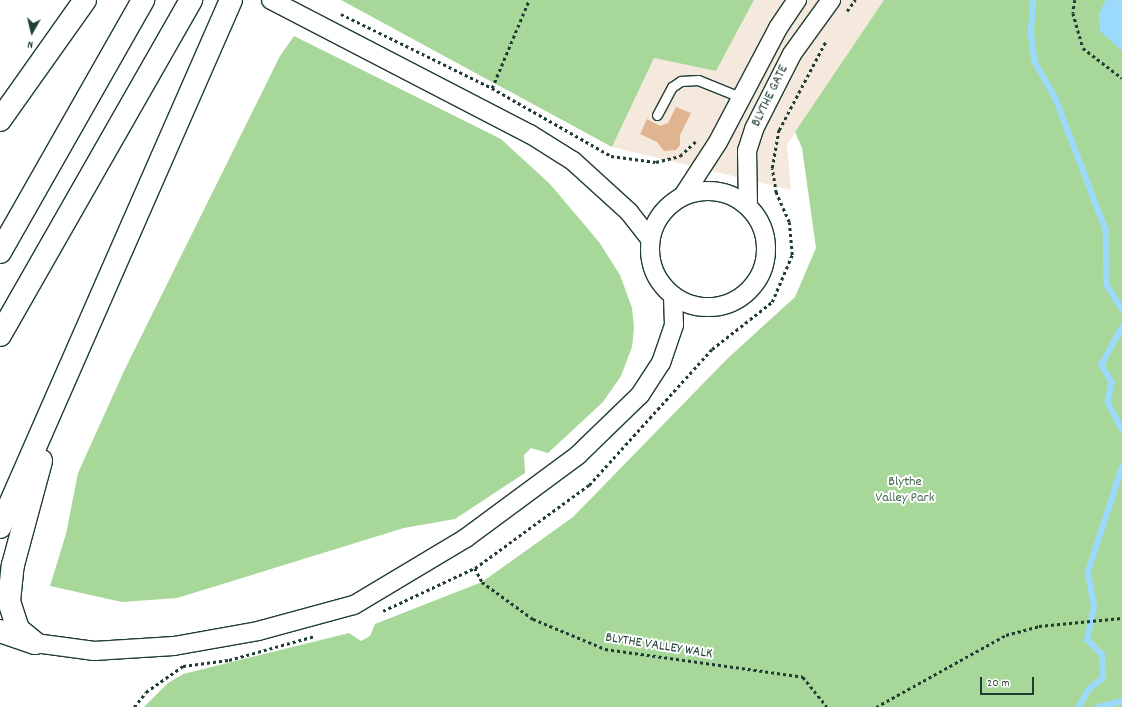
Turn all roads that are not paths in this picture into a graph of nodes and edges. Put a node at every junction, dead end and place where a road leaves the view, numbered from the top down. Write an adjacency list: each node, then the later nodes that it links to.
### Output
1 (85, 0): 10 (highway)
2 (143, 0): 14 (highway)
3 (191, 0): 16 (highway)
4 (231, 0): 17 (highway)
5 (271, 0): 13 (street)
6 (797, 0): 8 (street, BLYTHE GATE)
7 (831, 0): 12 (street, BLYTHE GATE)
8 (740, 97): 9 (lane); 11 (street, BLYTHE GATE)
9 (657, 115)
10 (0, 120)
11 (683, 196): 12 (street); 13 (street)
12 (748, 206): 15 (street)
13 (650, 239): 15 (street)
14 (0, 252)
15 (673, 297): 20 (street)
16 (0, 335)
17 (54, 410): 18 (highway); 20 (highway)
18 (0, 527)
19 (0, 631): 20 (highway)
20 (35, 643)

